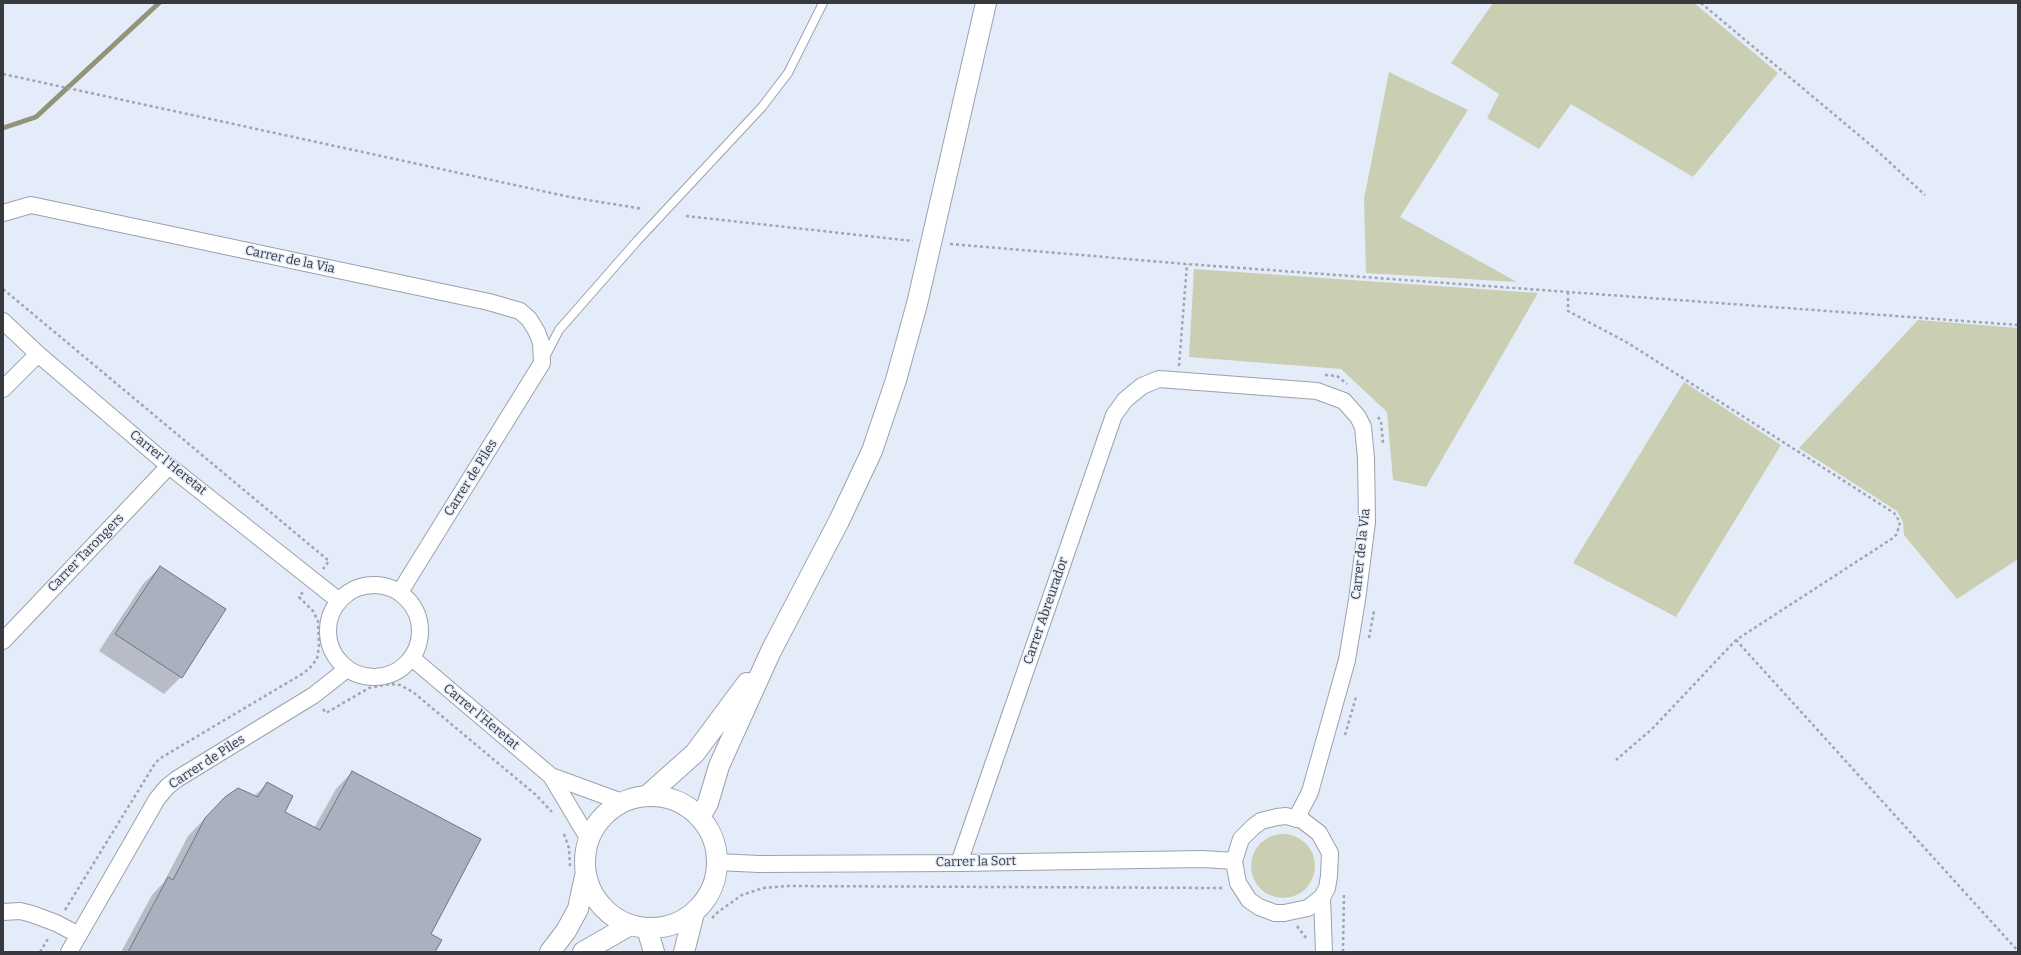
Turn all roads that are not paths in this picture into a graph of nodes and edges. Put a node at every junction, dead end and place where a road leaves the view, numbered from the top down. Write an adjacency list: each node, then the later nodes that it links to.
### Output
1 (823, 3): 6 (lane)
2 (986, 3): 13 (street)
3 (3, 213): 6 (street, Carrer de la Via)
4 (3, 321): 5 (street, Carrer l'Heretat)
5 (38, 354): 8 (street); 9 (street, Carrer l'Heretat)
6 (542, 363): 10 (street, Carrer de Piles)
7 (1159, 379): 20 (street, Carrer de la Via); 24 (street, Carrer Abreurador)
8 (3, 389)
9 (169, 466): 11 (street, Carrer l'Heretat); 12 (street, Carrer Tarongers)
10 (400, 592): 11 (street); 14 (street)
11 (338, 600): 15 (street)
12 (3, 641)
13 (771, 651): 17 (street); 19 (street)
14 (412, 658): 15 (street); 16 (street, Carrer l'Heretat)
15 (346, 669): 30 (street, Carrer de Piles)
16 (551, 776): 18 (street, Carrer l'Heretat); 21 (street, Carrer l'Heretat)
17 (648, 796): 18 (street); 19 (street)
18 (622, 802): 21 (street)
19 (700, 817): 23 (street)
20 (1296, 819): 22 (street); 26 (street)
21 (588, 838): 25 (street)
22 (1234, 861): 24 (street, Carrer la Sort); 26 (street)
23 (717, 862): 24 (street, Carrer la Sort); 28 (street)
24 (959, 863)
25 (578, 873): 29 (street); 32 (street)
26 (1322, 897): 36 (street)
27 (3, 912): 30 (street)
28 (701, 918): 29 (street); 35 (street)
29 (638, 927): 33 (street); 34 (street)
30 (79, 935): 31 (street, Carrer de Piles)
31 (69, 952)
32 (550, 952)
33 (583, 952)
34 (654, 952)
35 (684, 952)
36 (1324, 952)

